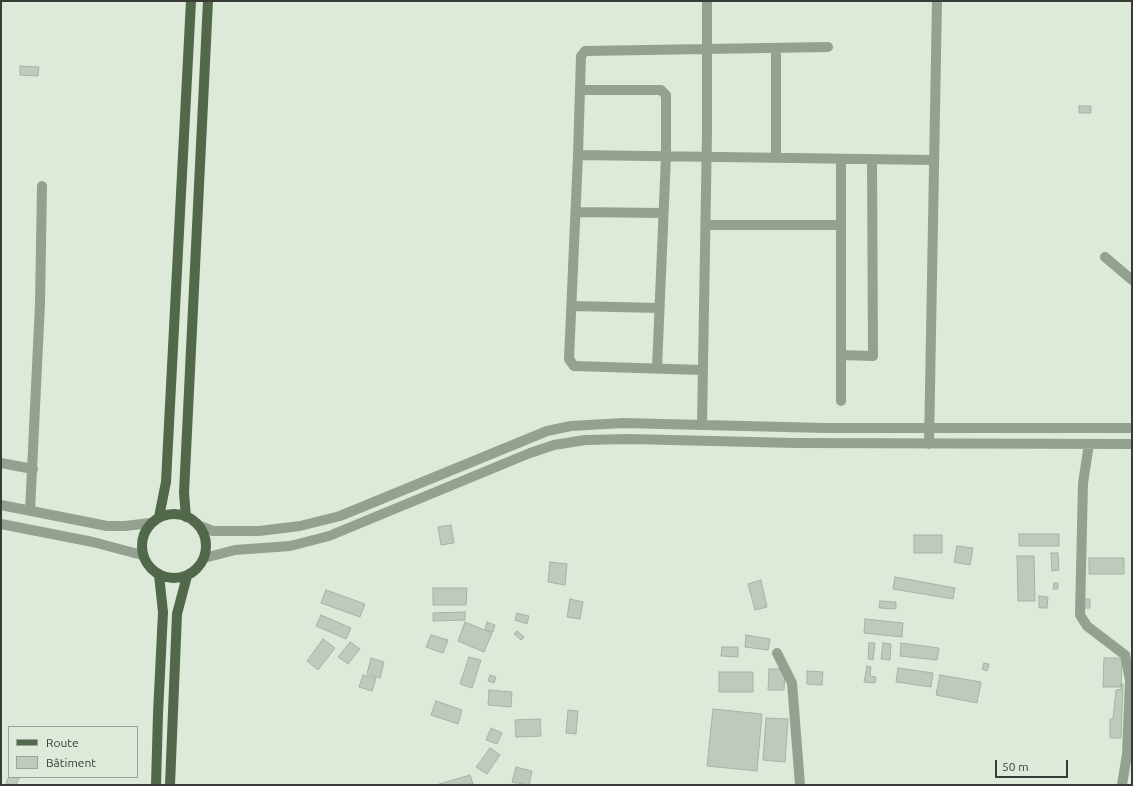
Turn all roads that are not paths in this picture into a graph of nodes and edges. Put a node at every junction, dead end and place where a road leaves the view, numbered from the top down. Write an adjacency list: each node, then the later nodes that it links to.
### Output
1 (191, 1): 40 (main road)
2 (208, 1): 39 (main road)
3 (707, 1): 7 (street)
4 (937, 1): 15 (street)
5 (828, 47): 6 (street)
6 (776, 48): 7 (street); 12 (street)
7 (707, 50): 8 (street); 11 (street)
8 (580, 90): 9 (street); 10 (street)
9 (578, 155): 10 (street); 17 (street)
10 (666, 156): 11 (street); 18 (street)
11 (707, 156): 12 (street); 19 (street)
12 (776, 158): 13 (street)
13 (841, 159): 14 (street); 20 (street)
14 (872, 159): 15 (street); 25 (street)
15 (933, 160): 30 (street)
16 (42, 186): 36 (street)
17 (576, 212): 18 (street); 23 (street)
18 (663, 213): 24 (street)
19 (706, 225): 20 (street); 27 (street)
20 (841, 226): 25 (street)
21 (1105, 257): 22 (street)
22 (1132, 280)
23 (572, 306): 24 (street); 26 (street)
24 (659, 308): 26 (street)
25 (841, 356): 28 (street)
26 (657, 368): 27 (street)
27 (703, 370): 29 (street)
28 (841, 401)
29 (702, 425): 30 (street); 42 (street)
30 (928, 428): 31 (street); 32 (street)
31 (1132, 428)
32 (928, 444): 33 (street); 44 (street)
33 (1089, 444): 34 (street); 51 (street)
34 (1132, 444)
35 (1, 463): 36 (street)
36 (33, 469): 38 (street)
37 (1, 505): 38 (street)
38 (30, 511): 40 (street)
39 (186, 517): 40 (main road); 42 (main road)
40 (154, 520): 43 (main road)
41 (1, 524): 43 (street)
42 (200, 526): 44 (main road)
43 (142, 555): 45 (main road)
44 (204, 558): 46 (main road)
45 (159, 575): 46 (main road); 48 (main road)
46 (187, 576): 49 (main road)
47 (777, 652): 50 (street)
48 (156, 785)
49 (170, 785)
50 (800, 785)
51 (1122, 785)

